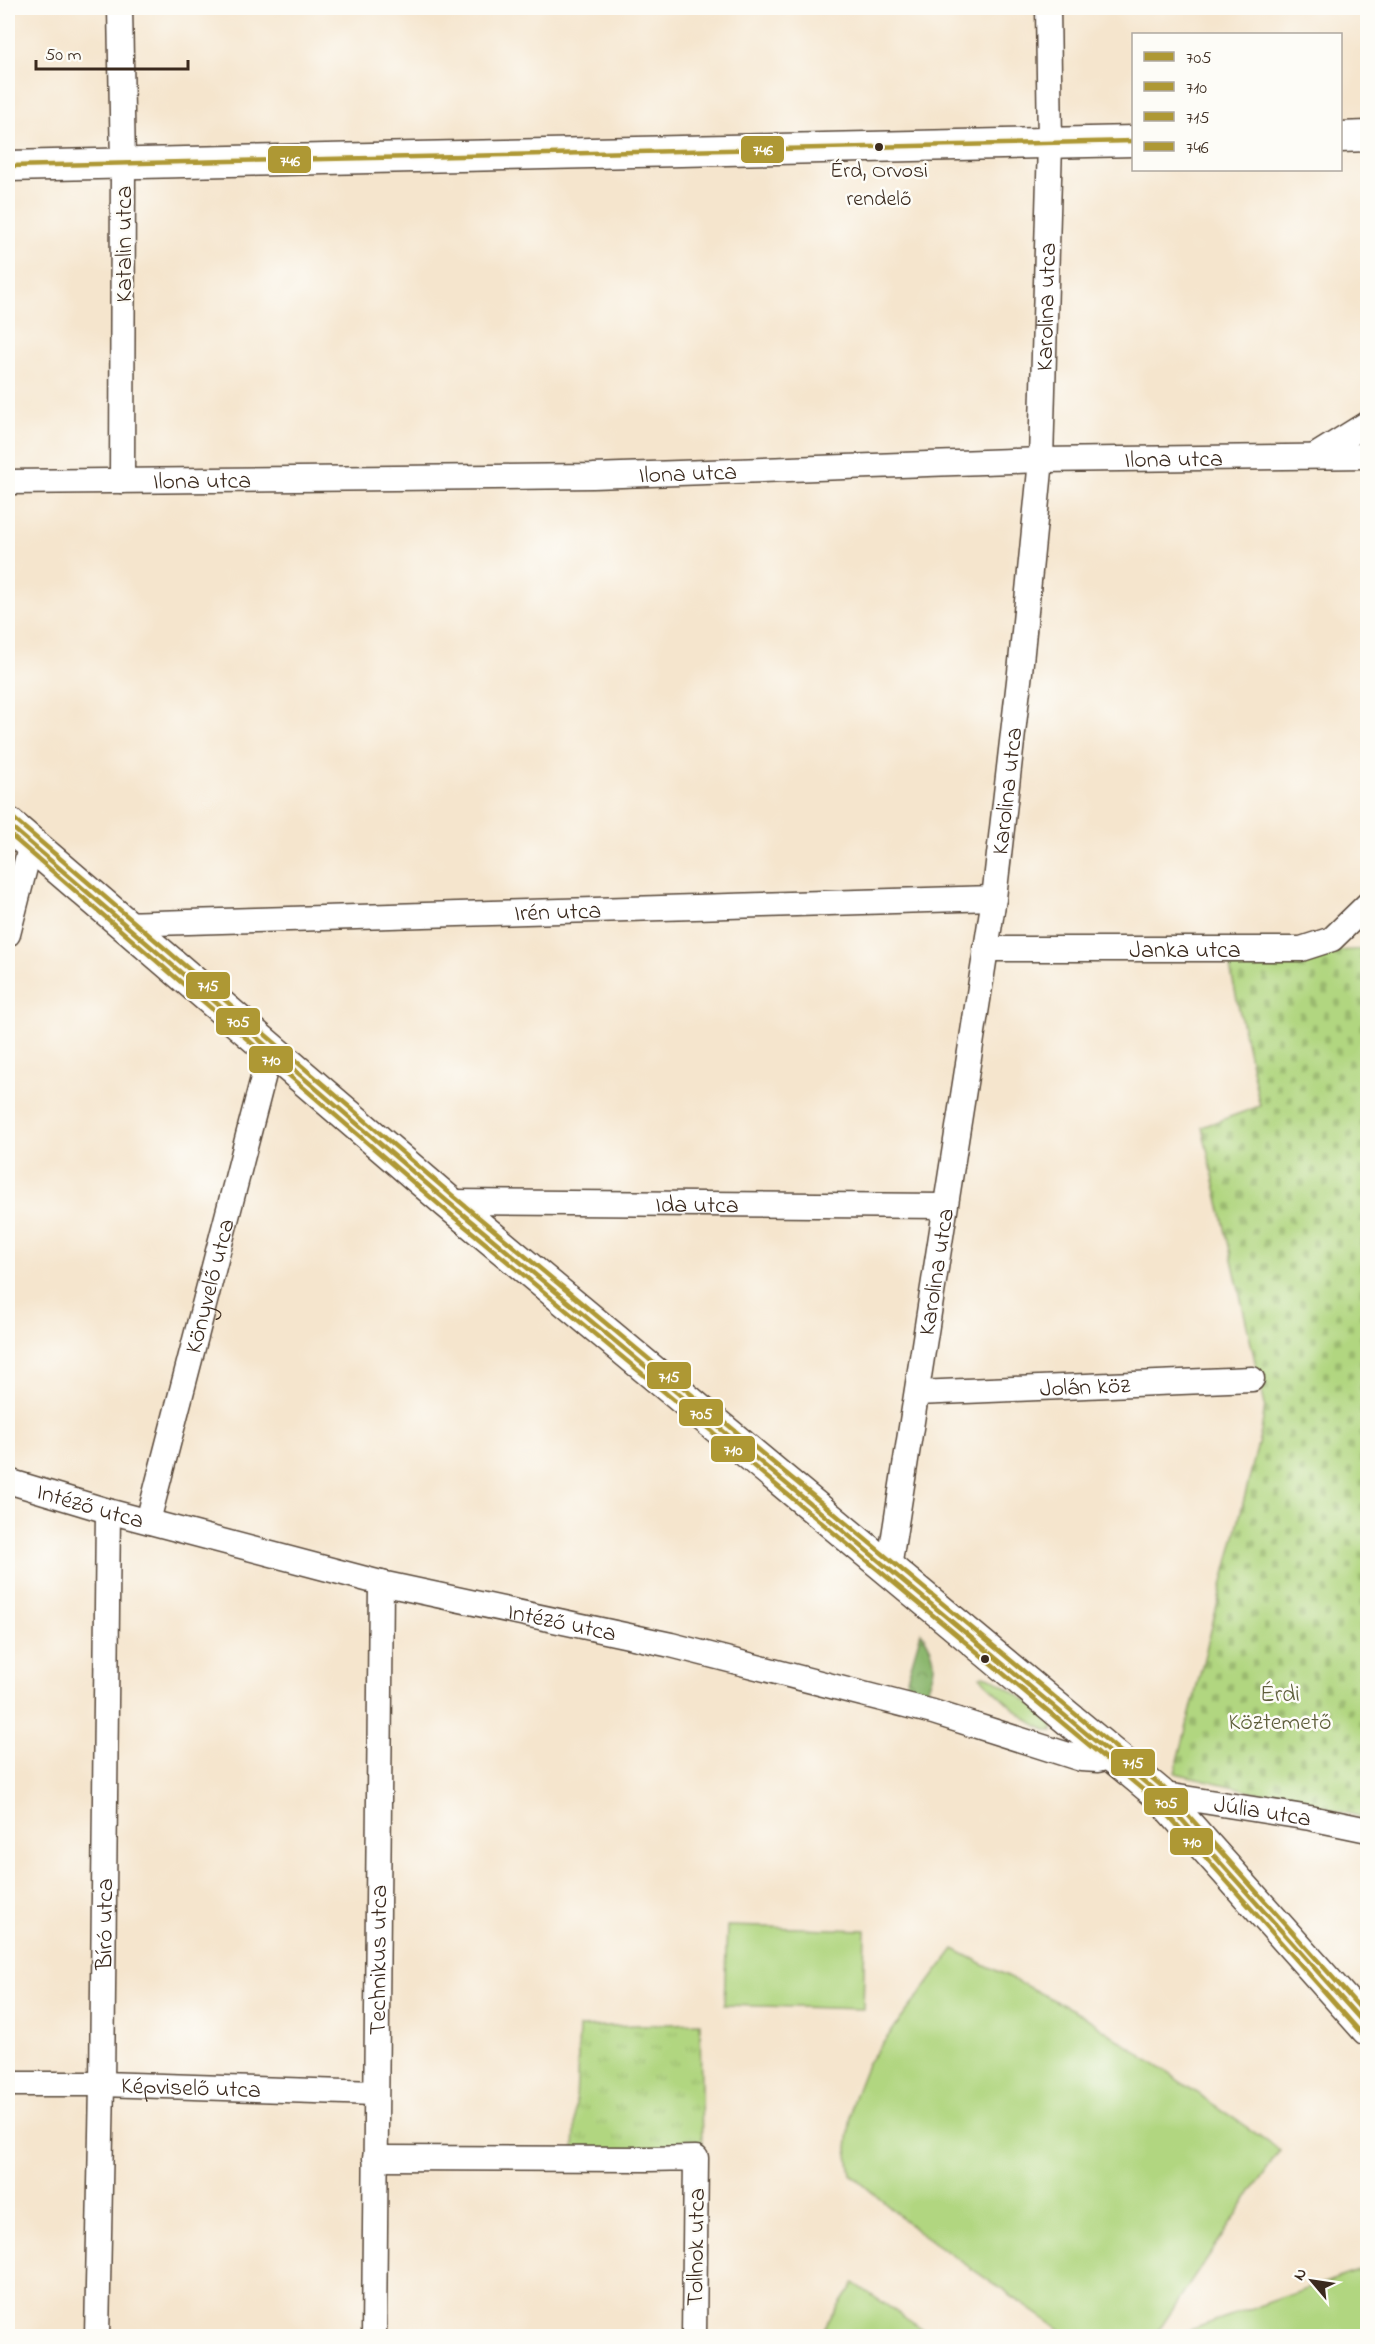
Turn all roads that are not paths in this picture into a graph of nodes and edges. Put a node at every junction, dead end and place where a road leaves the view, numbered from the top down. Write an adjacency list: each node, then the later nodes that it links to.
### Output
1 (120, 8): 7 (street, Katalin utca)
2 (1048, 8): 6 (street, Karolina utca)
3 (1342, 136): 4 (street)
4 (1368, 136)
5 (1132, 141): 6 (street)
6 (1050, 143): 7 (street); 12 (street, Karolina utca)
7 (123, 165): 8 (street); 13 (street, Katalin utca)
8 (8, 166)
9 (1368, 423): 10 (street)
10 (1315, 456): 11 (street, Ilona utca); 12 (street, Ilona utca)
11 (1368, 456)
12 (1041, 460): 13 (street, Ilona utca); 16 (street, Karolina utca)
13 (122, 481): 14 (street, Ilona utca)
14 (8, 482)
15 (19, 834): 18 (main road); 19 (street)
16 (994, 898): 18 (street, Irén utca); 20 (street, Karolina utca)
17 (1368, 904): 20 (street, Janka utca)
18 (123, 924): 21 (main road)
19 (8, 934)
20 (986, 949): 23 (street, Karolina utca)
21 (270, 1051): 22 (main road); 28 (street, Könyvelő utca)
22 (448, 1202): 23 (street, Ida utca); 29 (main road)
23 (945, 1206): 25 (street, Karolina utca)
24 (1252, 1379): 25 (street, Jolán köz)
25 (918, 1394): 29 (street, Karolina utca)
26 (8, 1481): 27 (street, Intéző utca)
27 (108, 1511): 28 (street, Intéző utca); 36 (street, Bíró utca)
28 (148, 1521): 30 (street, Intéző utca)
29 (889, 1568): 31 (main road)
30 (381, 1583): 31 (street, Intéző utca); 37 (street, Technikus utca)
31 (1113, 1756): 32 (main road)
32 (1159, 1794): 33 (street, Júlia utca); 34 (main road)
33 (1368, 1830)
34 (1368, 2029)
35 (8, 2084): 36 (street, Képviselő utca)
36 (102, 2084): 37 (street, Képviselő utca); 39 (street, Bíró utca)
37 (375, 2093): 38 (street, Technikus utca)
38 (375, 2158): 40 (street, Technikus utca); 41 (street, Tollnok utca)
39 (97, 2337)
40 (374, 2337)
41 (694, 2337)

